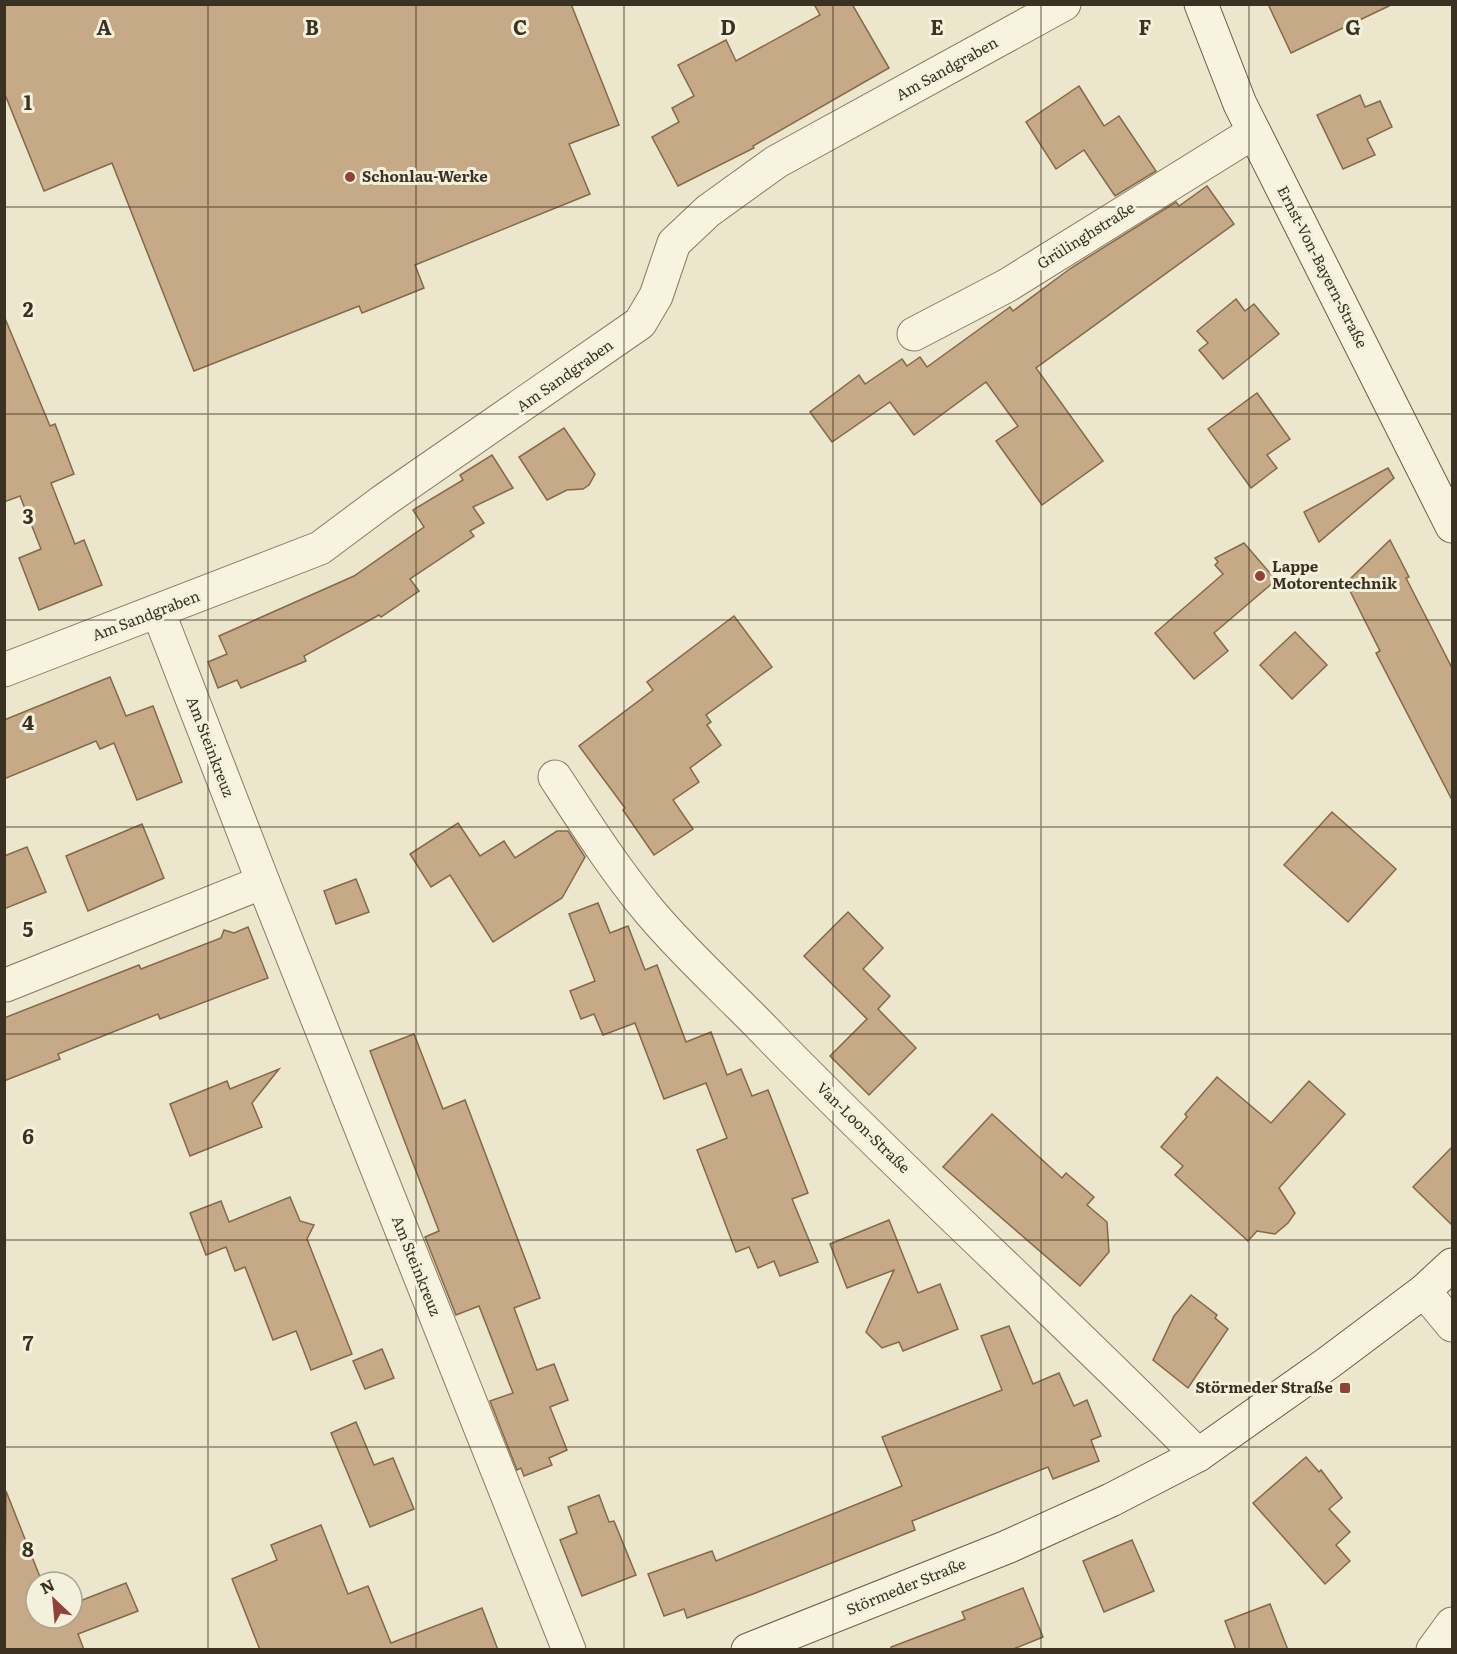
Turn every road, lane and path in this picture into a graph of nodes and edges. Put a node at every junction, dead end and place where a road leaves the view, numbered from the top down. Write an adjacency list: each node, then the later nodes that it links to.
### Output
1 (1064, 4): 6 (street, Am Sandgraben)
2 (1201, 4): 3 (street, Ernst-Von-Bayern-Straße)
3 (1254, 132): 4 (street, Grülinghstraße); 5 (street, Ernst-Von-Bayern-Straße)
4 (914, 334)
5 (1452, 526)
6 (158, 611): 7 (street, Am Sandgraben); 9 (street, Am Steinkreuz)
7 (4, 670)
8 (555, 777): 14 (street, Van-Loon-Straße)
9 (263, 882): 10 (street); 16 (street, Am Steinkreuz)
10 (6, 985)
11 (1452, 1265): 12 (street, Störmeder Straße)
12 (1424, 1291): 13 (street); 14 (street, Störmeder Straße)
13 (1452, 1325)
14 (1198, 1455): 17 (street, Störmeder Straße)
15 (1452, 1624): 18 (street)
16 (568, 1650)
17 (748, 1650)
18 (1433, 1650)

